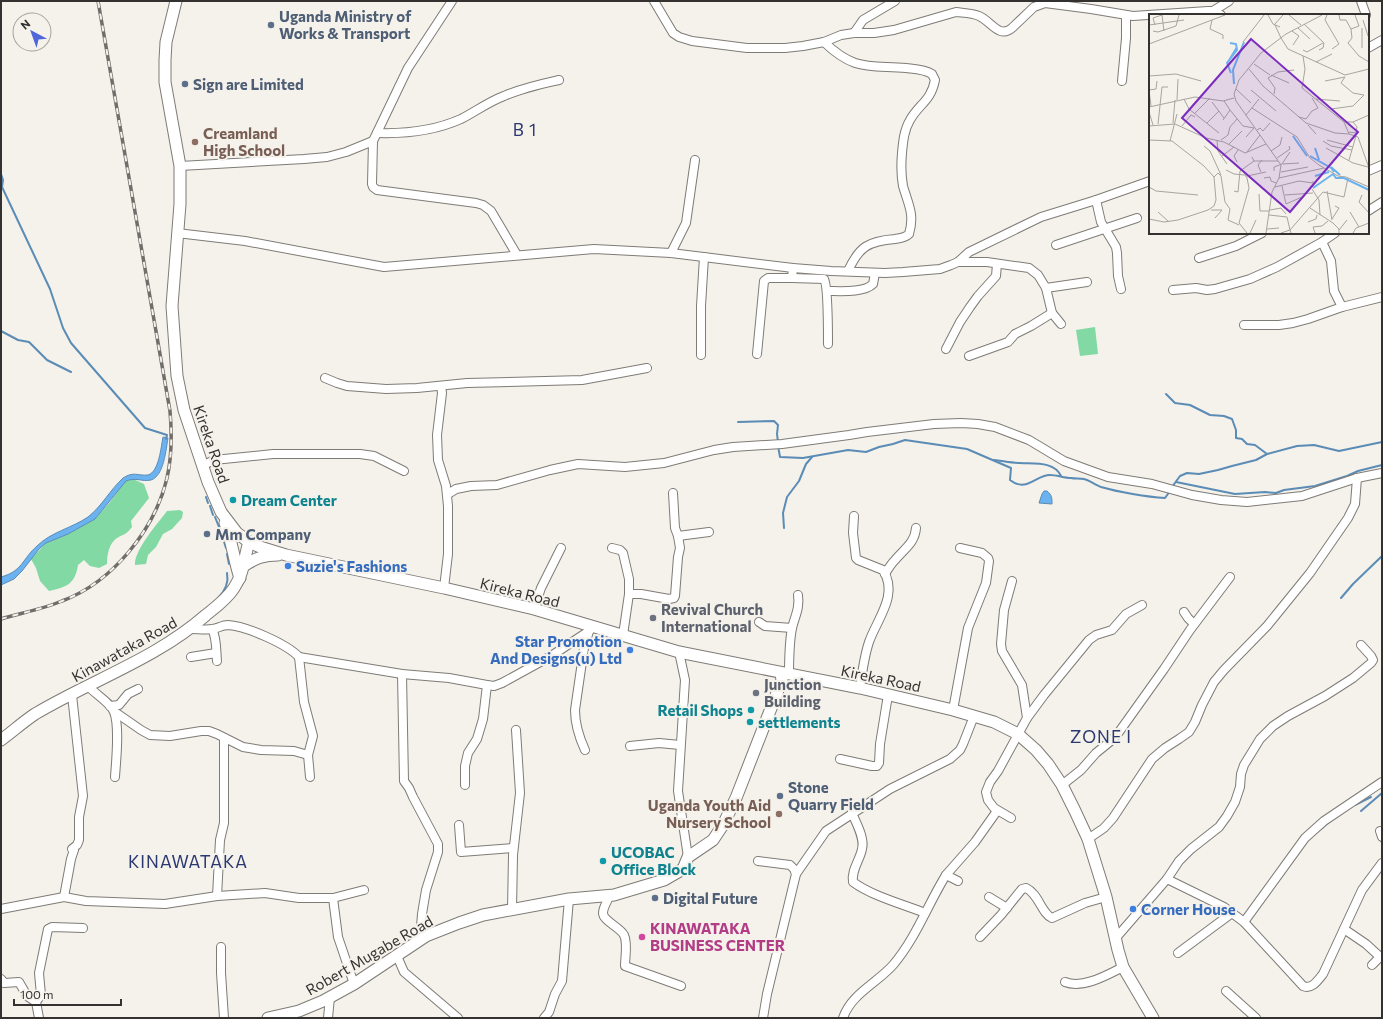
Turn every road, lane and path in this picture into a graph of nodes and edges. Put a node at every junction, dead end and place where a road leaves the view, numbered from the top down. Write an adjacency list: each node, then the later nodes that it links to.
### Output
1 (176, 1): 24 (main road, Kireka Road)
2 (452, 1): 20 (street)
3 (654, 1): 16 (street)
4 (895, 1): 14 (street)
5 (1229, 1): 8 (street)
6 (1361, 1): 11 (street)
7 (1035, 4): 13 (street); 14 (street)
8 (1213, 11): 9 (street); 10 (street)
9 (1161, 14)
10 (1219, 14)
11 (1366, 14)
12 (1149, 15): 13 (street)
13 (1126, 16): 19 (street)
14 (854, 32): 16 (street)
15 (1382, 40): 17 (street)
16 (824, 42): 44 (street)
17 (1369, 47)
18 (559, 80): 20 (street)
19 (1122, 81)
20 (377, 133): 21 (street)
21 (373, 141): 24 (street); 38 (street)
22 (695, 160): 37 (street)
23 (1382, 164): 25 (street)
24 (180, 166): 32 (main road, Kireka Road)
25 (1369, 170)
26 (1149, 180): 27 (street)
27 (1096, 200): 31 (street); 41 (street)
28 (1382, 202): 29 (street)
29 (1369, 210)
30 (1136, 218): 31 (street)
31 (1104, 229): 36 (street); 49 (street)
32 (177, 233): 38 (street); 65 (main road, Kireka Road)
33 (1260, 234): 40 (street)
34 (1334, 234): 35 (street)
35 (1322, 242): 50 (street); 53 (street)
36 (1056, 245)
37 (671, 253): 38 (street); 39 (street)
38 (517, 255)
39 (704, 257): 43 (street); 60 (street)
40 (1199, 258)
41 (958, 262): 42 (street); 45 (street)
42 (997, 264): 48 (street); 58 (street)
43 (793, 268): 44 (street); 46 (street)
44 (848, 271): 45 (street)
45 (875, 273): 51 (street)
46 (792, 278): 51 (street); 59 (street)
47 (1087, 282): 48 (street)
48 (1046, 288): 54 (street)
49 (1121, 289)
50 (1173, 290)
51 (827, 291): 57 (street)
52 (1382, 297): 53 (street)
53 (1342, 307): 56 (street)
54 (1052, 313): 55 (street); 61 (street)
55 (1061, 324)
56 (1244, 325)
57 (828, 344)
58 (946, 349)
59 (757, 354)
60 (701, 355)
61 (969, 356)
62 (647, 368): 64 (street)
63 (325, 378): 64 (street)
64 (441, 386): 70 (street)
65 (202, 466): 66 (street); 71 (main road, Kireka Road)
66 (404, 471)
67 (1382, 473): 68 (street)
68 (1357, 478): 70 (street); 133 (street)
69 (673, 493): 75 (street)
70 (448, 494): 86 (street)
71 (221, 512): 76 (main road, Kireka Road); 84 (main road)
72 (854, 516): 82 (street)
73 (916, 528): 82 (street)
74 (709, 532): 75 (street)
75 (678, 536): 87 (street)
76 (249, 542): 80 (main road, Kireka Road); 81 (main road, Kinawataka Road)
77 (561, 548): 90 (street)
78 (612, 548): 87 (street)
79 (960, 548): 112 (street)
80 (286, 555): 81 (main road); 86 (main road, Kireka Road)
81 (245, 565): 84 (main road, Kinawataka Road)
82 (886, 574): 107 (street)
83 (1230, 577): 93 (street)
84 (240, 578): 95 (main road, Kinawataka Road)
85 (1012, 581): 114 (street)
86 (444, 588): 90 (main road, Kireka Road)
87 (629, 594): 98 (street)
88 (798, 595): 94 (street)
89 (1142, 606): 114 (street)
90 (534, 610): 97 (main road, Kireka Road)
91 (1184, 612): 93 (street)
92 (759, 622): 94 (street)
93 (1194, 624): 128 (street)
94 (792, 628): 104 (street)
95 (191, 629): 96 (street); 106 (main road, Kinawataka Road)
96 (212, 629): 101 (street); 102 (street)
97 (591, 629): 98 (main road, Kireka Road); 105 (street); 121 (street)
98 (623, 635): 100 (main road, Kireka Road)
99 (1361, 645): 140 (street)
100 (679, 652): 104 (main road, Kireka Road); 119 (street)
101 (190, 657)
102 (299, 657): 103 (street); 122 (street)
103 (402, 674): 105 (street); 158 (street)
104 (785, 674): 107 (main road, Kireka Road); 135 (main road, Robert Mugabe Road)
105 (487, 685): 127 (street)
106 (88, 686): 109 (main road, Kinawataka Road); 111 (street)
107 (860, 688): 110 (main road, Kireka Road)
108 (138, 689): 111 (street)
109 (72, 695): 118 (main road, Kinawataka Road); 145 (street)
110 (888, 695): 112 (main road, Kireka Road); 123 (street)
111 (112, 709): 117 (street); 124 (street)
112 (953, 710): 113 (main road, Kireka Road)
113 (974, 716): 116 (main road, Kireka Road); 130 (street)
114 (1027, 718): 116 (street)
115 (516, 730): 134 (street)
116 (1018, 734): 128 (main road, Kireka Road); 129 (street)
117 (224, 738): 122 (street); 144 (street)
118 (1, 740)
119 (680, 745): 120 (street); 135 (street)
120 (630, 746)
121 (585, 750)
122 (308, 755): 125 (street)
123 (840, 759)
124 (115, 777)
125 (310, 777)
126 (1382, 782): 155 (street)
127 (465, 785)
128 (1062, 785): 133 (main road, Kireka Road)
129 (997, 811): 131 (street); 139 (street)
130 (852, 813): 138 (street); 153 (street)
131 (1011, 818)
132 (459, 825): 134 (street)
133 (1088, 839): 147 (main road, Kireka Road)
134 (513, 848): 152 (street)
135 (688, 857): 143 (main road, Robert Mugabe Road)
136 (758, 861): 138 (street)
137 (1382, 863): 157 (street)
138 (796, 874): 179 (street)
139 (946, 875): 141 (street); 153 (street)
140 (1167, 879): 154 (street); 160 (street)
141 (958, 881)
142 (364, 890): 148 (street)
143 (610, 895): 149 (main road, Robert Mugabe Road); 169 (street)
144 (217, 896): 145 (street); 148 (street)
145 (64, 897): 150 (street)
146 (989, 897): 151 (street)
147 (1106, 897): 151 (street); 160 (main road, Kireka Road)
148 (333, 898): 168 (street)
149 (569, 899): 152 (main road, Robert Mugabe Road); 178 (street)
150 (1, 908)
151 (1007, 908): 159 (street)
152 (512, 910): 158 (main road, Robert Mugabe Road)
153 (925, 913): 180 (street)
154 (1232, 913): 155 (street); 162 (street)
155 (1244, 922): 157 (street)
156 (83, 928): 172 (street)
157 (1344, 930): 164 (street)
158 (426, 936): 163 (main road, Robert Mugabe Road)
159 (980, 937)
160 (1115, 939): 165 (main road, Kireka Road)
161 (221, 947): 175 (street)
162 (1178, 953)
163 (397, 956): 168 (main road, Robert Mugabe Road); 173 (street)
164 (1372, 966)
165 (1123, 967): 167 (street); 181 (main road, Kireka Road)
166 (1, 979): 172 (street)
167 (1065, 982)
168 (354, 984): 171 (main road, Robert Mugabe Road)
169 (681, 986)
170 (1226, 991): 182 (street)
171 (330, 998): 176 (main road, Robert Mugabe Road); 177 (street)
172 (36, 1002): 174 (street)
173 (456, 1017)
174 (39, 1018)
175 (224, 1018)
176 (268, 1018)
177 (328, 1018)
178 (544, 1018)
179 (763, 1018)
180 (843, 1018)
181 (1153, 1018)
182 (1256, 1018)

